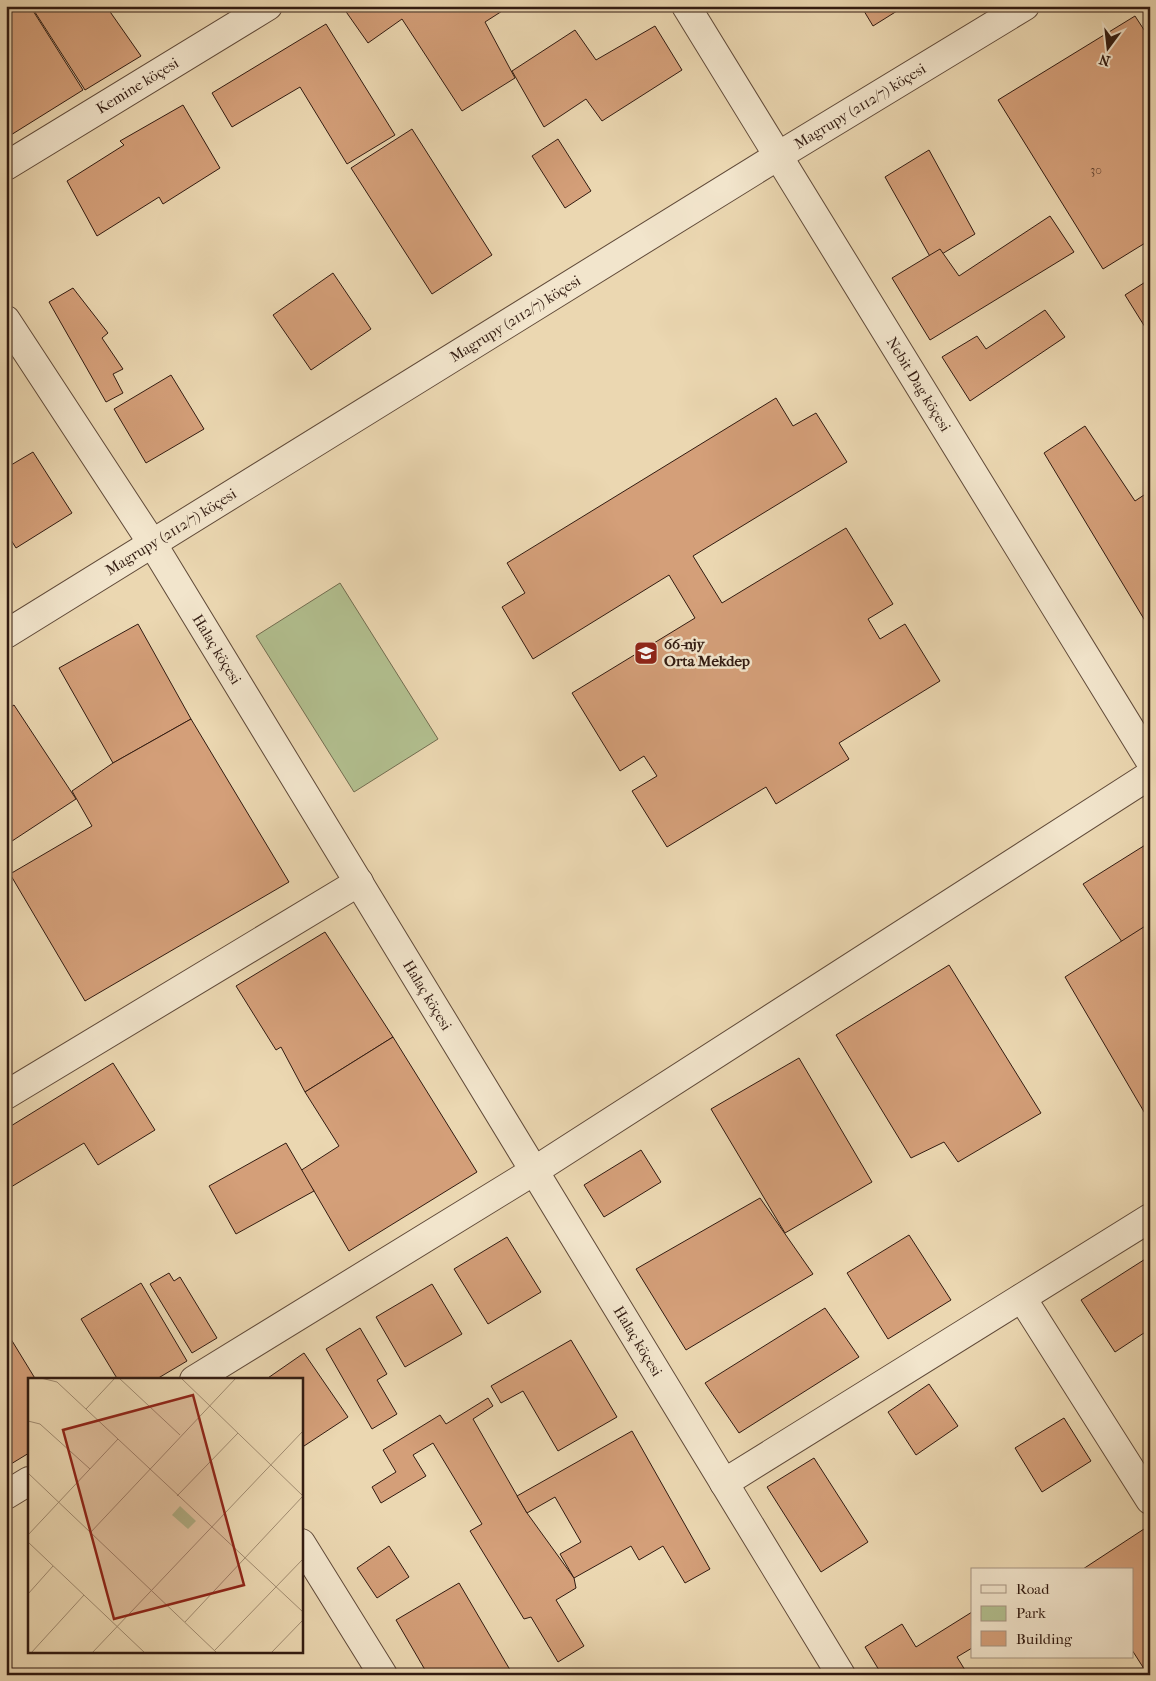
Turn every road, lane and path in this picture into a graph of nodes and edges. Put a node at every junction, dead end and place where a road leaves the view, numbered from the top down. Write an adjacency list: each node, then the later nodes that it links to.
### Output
1 (268, 6): 5 (street, Kemine köçesi)
2 (686, 6): 4 (street, Nebit Dag köçesi)
3 (1025, 6): 4 (street, Magrupy (2112/7) köçesi)
4 (778, 156): 7 (street, Magrupy (2112/7) köçesi); 9 (street, Nebit Dag köçesi)
5 (6, 166)
6 (6, 320): 7 (street, Halaç köçesi)
7 (152, 544): 8 (street, Magrupy (2112/7) köçesi); 11 (street, Halaç köçesi)
8 (6, 634)
9 (1150, 761)
10 (1150, 776): 13 (street)
11 (358, 882): 12 (street); 13 (street, Halaç köçesi)
12 (6, 1094)
13 (534, 1171): 16 (street); 18 (street, Halaç köçesi)
14 (1150, 1218): 15 (street)
15 (1022, 1298): 18 (street); 20 (street)
16 (199, 1378)
17 (28, 1483): 19 (street)
18 (724, 1483): 23 (street, Halaç köçesi)
19 (6, 1495)
20 (1150, 1500)
21 (302, 1545): 22 (street)
22 (384, 1675)
23 (841, 1675)

